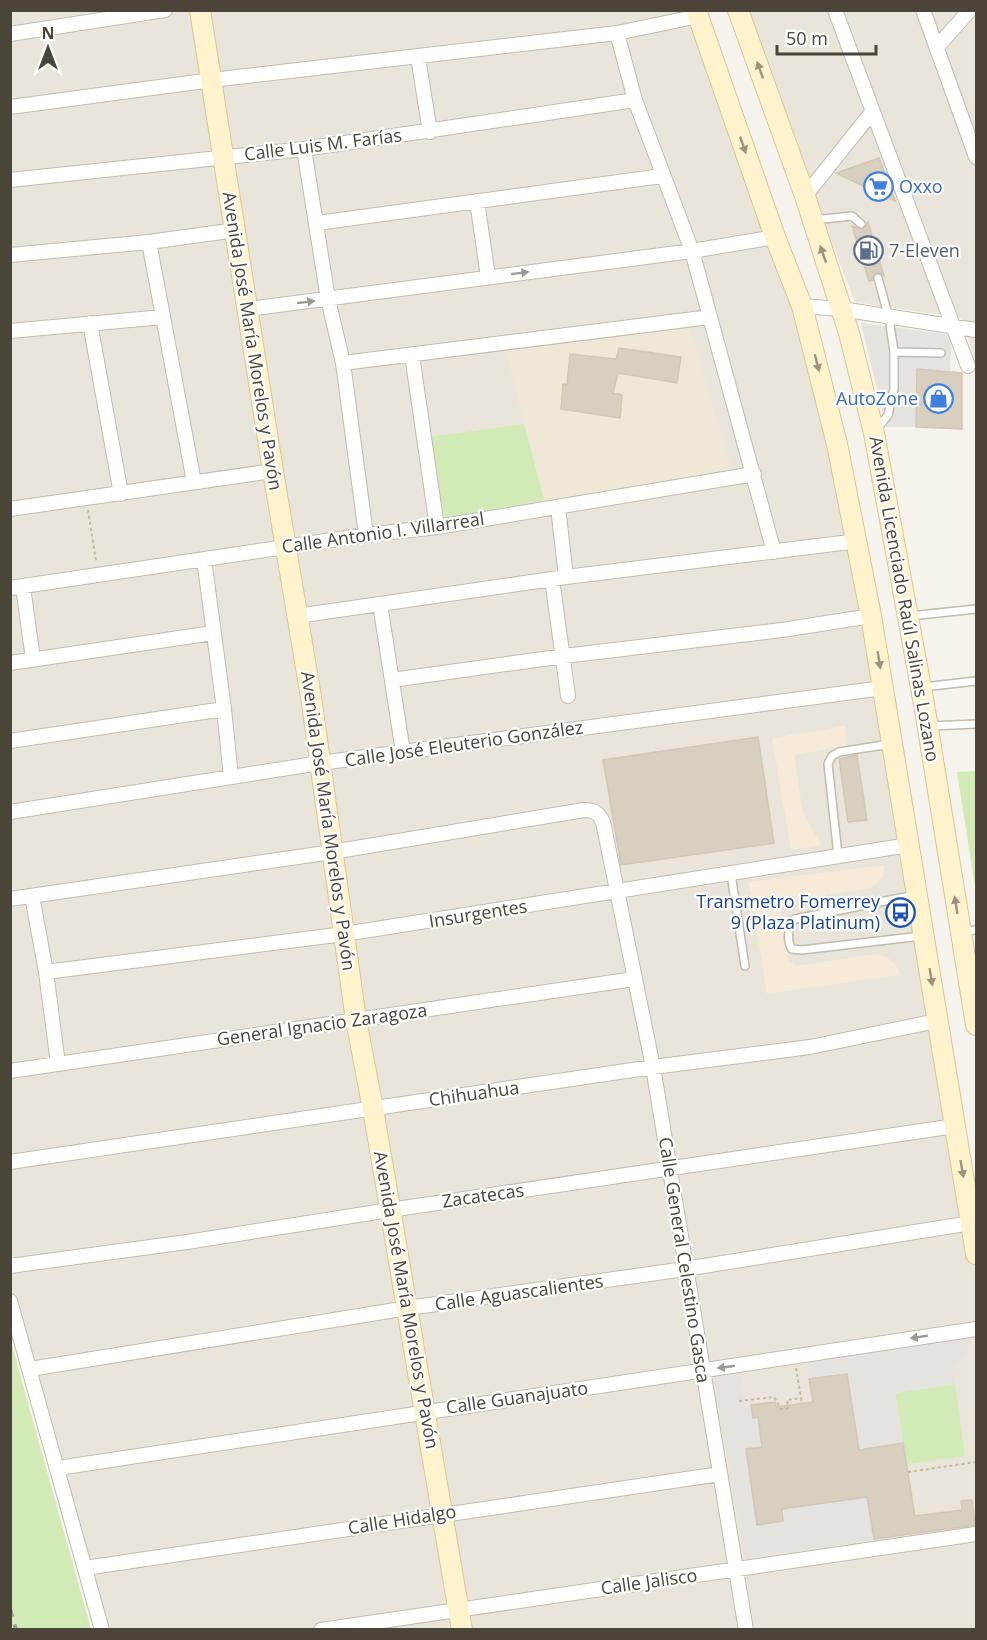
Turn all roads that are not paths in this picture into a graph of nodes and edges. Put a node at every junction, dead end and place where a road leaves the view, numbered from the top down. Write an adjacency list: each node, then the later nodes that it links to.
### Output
1 (165, 10): 9 (street)
2 (200, 10): 12 (main road, Avenida José María Morelos y Pavón)
3 (738, 10): 22 (main road, Avenida Licenciado Raúl Salinas Lozano, one-way to 3)
4 (835, 10): 15 (street)
5 (923, 10): 10 (street)
6 (970, 10): 10 (street)
7 (698, 13): 8 (street); 28 (main road, Avenida Licenciado Raúl Salinas Lozano, one-way to 28)
8 (617, 33): 11 (street); 13 (street)
9 (10, 34)
10 (937, 47): 19 (street)
11 (418, 57): 12 (street); 16 (street)
12 (212, 80): 14 (street); 18 (main road, Avenida José María Morelos y Pavón)
13 (635, 100): 16 (street, Calle Luis M. Farías); 20 (street)
14 (10, 107)
15 (872, 112): 22 (street); 42 (street)
16 (430, 132): 17 (street, Calle Luis M. Farías)
17 (304, 149): 18 (street, Calle Luis M. Farías); 25 (street)
18 (222, 157): 21 (street, Calle Luis M. Farías); 27 (main road, Avenida José María Morelos y Pavón)
19 (976, 157)
20 (662, 176): 23 (street); 30 (street)
21 (10, 180)
22 (805, 196): 24 (main road, Avenida Licenciado Raúl Salinas Lozano)
23 (477, 201): 25 (street); 32 (street)
24 (811, 221): 26 (lane); 37 (main road, Avenida Licenciado Raúl Salinas Lozano, one-way to 24)
25 (317, 223): 34 (street)
26 (861, 224)
27 (236, 230): 29 (street); 36 (main road, Avenida José María Morelos y Pavón)
28 (776, 237): 30 (street); 35 (main road, Avenida Licenciado Raúl Salinas Lozano)
29 (149, 242): 31 (street); 38 (street)
30 (692, 251): 32 (street, one-way to 30); 39 (street)
31 (10, 255)
32 (488, 277): 34 (street)
33 (878, 278): 40 (lane)
34 (328, 299): 36 (street, one-way to 34); 48 (street)
35 (802, 306): 37 (street); 59 (main road, Avenida Licenciado Raúl Salinas Lozano, one-way to 59)
36 (248, 309): 51 (main road, Avenida José María Morelos y Pavón)
37 (841, 309): 40 (street); 50 (main road, Avenida Licenciado Raúl Salinas Lozano)
38 (163, 317): 41 (street); 53 (street)
39 (710, 317): 47 (street); 52 (street)
40 (889, 318): 42 (street); 45 (lane)
41 (90, 323): 44 (street); 54 (street)
42 (953, 327): 43 (street); 49 (street)
43 (976, 330)
44 (10, 331)
45 (894, 352): 46 (lane); 50 (lane)
46 (941, 353)
47 (412, 355): 48 (street); 57 (street)
48 (343, 363): 58 (street)
49 (968, 366)
50 (874, 433): 70 (main road, Avenida Licenciado Raúl Salinas Lozano)
51 (273, 471): 53 (street); 60 (main road, Avenida José María Morelos y Pavón)
52 (754, 474): 55 (street, Calle Antonio I. Villarreal); 61 (street)
53 (194, 482): 54 (street)
54 (121, 494): 56 (street)
55 (558, 507): 57 (street, Calle Antonio I. Villarreal); 63 (street)
56 (10, 508)
57 (437, 527): 58 (street, Calle Antonio I. Villarreal)
58 (366, 535): 60 (street, Calle Antonio I. Villarreal)
59 (858, 540): 61 (street); 69 (main road, Avenida Licenciado Raúl Salinas Lozano)
60 (285, 547): 62 (street, Calle Antonio I. Villarreal); 68 (main road, Avenida José María Morelos y Pavón)
61 (774, 552): 63 (street)
62 (204, 559): 65 (street, Calle Antonio I. Villarreal); 71 (street)
63 (566, 577): 64 (street)
64 (552, 579): 66 (street); 72 (street)
65 (17, 587): 73 (street)
66 (380, 604): 68 (street); 75 (street)
67 (976, 609): 70 (lane)
68 (297, 616): 86 (main road, Avenida José María Morelos y Pavón)
69 (872, 616): 72 (street); 78 (main road, Avenida Licenciado Raúl Salinas Lozano, one-way to 78)
70 (907, 616): 77 (main road, Avenida Licenciado Raúl Salinas Lozano)
71 (213, 633): 73 (street); 80 (street)
72 (564, 656): 75 (street); 79 (street)
73 (33, 659): 74 (street)
74 (10, 663)
75 (392, 680): 85 (street)
76 (976, 681): 77 (lane)
77 (920, 687): 82 (main road, Avenida Licenciado Raúl Salinas Lozano)
78 (883, 688): 84 (main road, Avenida Licenciado Raúl Salinas Lozano); 85 (street, Calle José Eleuterio González)
79 (568, 696)
80 (224, 709): 83 (street); 87 (street)
81 (976, 724): 82 (lane)
82 (927, 726): 97 (main road, Avenida Licenciado Raúl Salinas Lozano, one-way to 82)
83 (10, 741)
84 (893, 743): 89 (main road, Avenida Licenciado Raúl Salinas Lozano); 91 (lane)
85 (403, 752): 86 (street, Calle José Eleuterio González)
86 (320, 763): 87 (street, Calle José Eleuterio González); 90 (main road, Avenida José María Morelos y Pavón)
87 (231, 777): 88 (street, Calle José Eleuterio González)
88 (10, 813)
89 (909, 844): 91 (street, Insurgentes); 94 (main road, Avenida Licenciado Raúl Salinas Lozano)
90 (332, 852): 93 (street, Calle General Celestino Gasca); 95 (street); 98 (main road, Avenida José María Morelos y Pavón)
91 (838, 855): 92 (street, Insurgentes)
92 (731, 874): 93 (street, Insurgentes); 100 (lane)
93 (619, 892): 98 (street, Insurgentes); 102 (street, Calle General Celestino Gasca)
94 (917, 895): 99 (main road, Avenida Licenciado Raúl Salinas Lozano); 99 (lane)
95 (32, 896): 96 (street); 101 (street)
96 (10, 899)
97 (969, 931): 105 (main road, Avenida Licenciado Raúl Salinas Lozano)
98 (344, 934): 101 (street, Insurgentes); 103 (main road, Avenida José María Morelos y Pavón)
99 (924, 936): 104 (main road, Avenida Licenciado Raúl Salinas Lozano, one-way to 104)
100 (745, 966)
101 (46, 972): 106 (street)
102 (634, 979): 103 (street, General Ignacio Zaragoza); 107 (street, Calle General Celestino Gasca)
103 (356, 1020): 106 (street, General Ignacio Zaragoza); 109 (main road, Avenida José María Morelos y Pavón)
104 (937, 1021): 107 (street, Chihuahua); 110 (main road, Avenida Licenciado Raúl Salinas Lozano)
105 (976, 1025)
106 (58, 1064): 108 (street, General Ignacio Zaragoza)
107 (653, 1067): 109 (street, Chihuahua); 112 (street, Calle General Celestino Gasca)
108 (10, 1071)
109 (373, 1109): 111 (street, Chihuahua); 113 (main road, Avenida José María Morelos y Pavón)
110 (955, 1126): 112 (street, Zacatecas); 114 (main road, Avenida Licenciado Raúl Salinas Lozano, one-way to 114)
111 (10, 1162)
112 (669, 1170): 113 (street, Zacatecas); 117 (street, Calle General Celestino Gasca)
113 (390, 1210): 116 (street, Zacatecas); 119 (main road, Avenida José María Morelos y Pavón)
114 (971, 1223): 115 (main road, Avenida Licenciado Raúl Salinas Lozano); 117 (street, Calle Aguascalientes)
115 (976, 1254)
116 (10, 1266)
117 (685, 1269): 119 (street, Calle Aguascalientes); 122 (street, Calle General Celestino Gasca)
118 (10, 1301): 121 (street)
119 (408, 1308): 121 (street, Calle Aguascalientes); 123 (main road, Avenida José María Morelos y Pavón)
120 (976, 1329): 122 (street, Calle Guanajuato, one-way to 122)
121 (30, 1369): 124 (street)
122 (702, 1370): 123 (street, Calle Guanajuato); 125 (street, Calle General Celestino Gasca)
123 (426, 1411): 124 (street, Calle Guanajuato); 126 (main road, Avenida José María Morelos y Pavón)
124 (58, 1468): 128 (street)
125 (720, 1474): 126 (street, Calle Hidalgo); 129 (street, Calle General Celestino Gasca)
126 (443, 1514): 128 (street, Calle Hidalgo); 130 (main road, Avenida José María Morelos y Pavón)
127 (976, 1534): 129 (street, Calle Jalisco)
128 (85, 1568): 131 (street)
129 (736, 1569): 130 (street, Calle Jalisco); 134 (street, Calle General Celestino Gasca)
130 (459, 1610): 132 (street, Calle Jalisco); 133 (main road, Avenida José María Morelos y Pavón)
131 (102, 1629)
132 (321, 1629)
133 (462, 1629)
134 (746, 1629)

